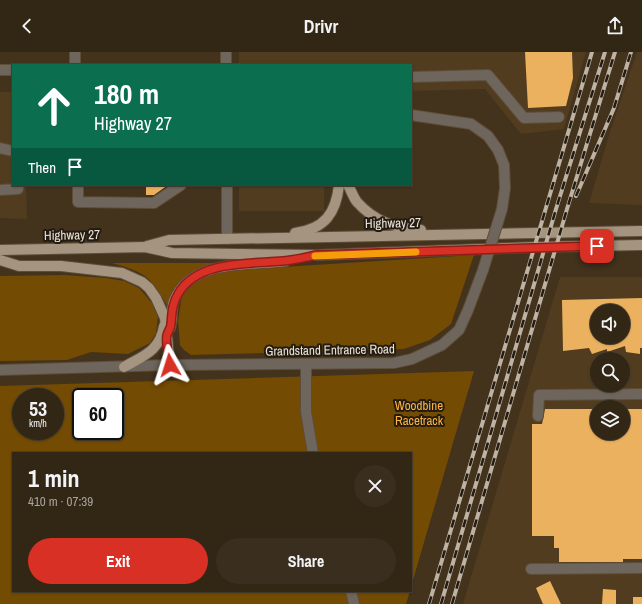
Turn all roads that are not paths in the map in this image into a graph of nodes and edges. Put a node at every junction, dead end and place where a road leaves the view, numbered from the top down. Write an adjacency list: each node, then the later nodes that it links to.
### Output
1 (75, 52): 3 (street)
2 (226, 52): 4 (street)
3 (75, 64)
4 (226, 64)
5 (0, 70): 6 (street)
6 (12, 70)
7 (412, 77): 9 (street)
8 (412, 115): 30 (street, Grandstand Entrance Road, bridge)
9 (559, 117)
10 (0, 148): 11 (street)
11 (12, 151)
12 (18, 186): 18 (street)
13 (78, 186): 14 (street)
14 (180, 186)
15 (227, 186): 22 (street)
16 (339, 186): 21 (main road)
17 (348, 186): 20 (main road)
18 (0, 190)
19 (642, 232): 20 (main road, Highway 27)
20 (469, 235): 21 (main road, Highway 27)
21 (249, 238): 22 (main road, Highway 27)
22 (227, 239): 24 (main road, Highway 27)
23 (642, 245): 26 (main road, Highway 27)
24 (146, 247): 25 (main road, Highway 27); 26 (main road, Highway 27)
25 (0, 250)
26 (317, 255): 29 (main road)
27 (0, 260): 28 (main road)
28 (165, 318): 29 (main road); 32 (main road)
29 (167, 335): 31 (main road)
30 (306, 364): 31 (street, Grandstand Entrance Road); 36 (street)
31 (170, 365): 32 (street, Grandstand Entrance Road)
32 (124, 367): 33 (street, Grandstand Entrance Road)
33 (0, 370)
34 (642, 394): 35 (street)
35 (538, 416)
36 (313, 452)
37 (642, 568): 38 (street)
38 (531, 569)
39 (351, 592): 40 (street)
40 (354, 604)

